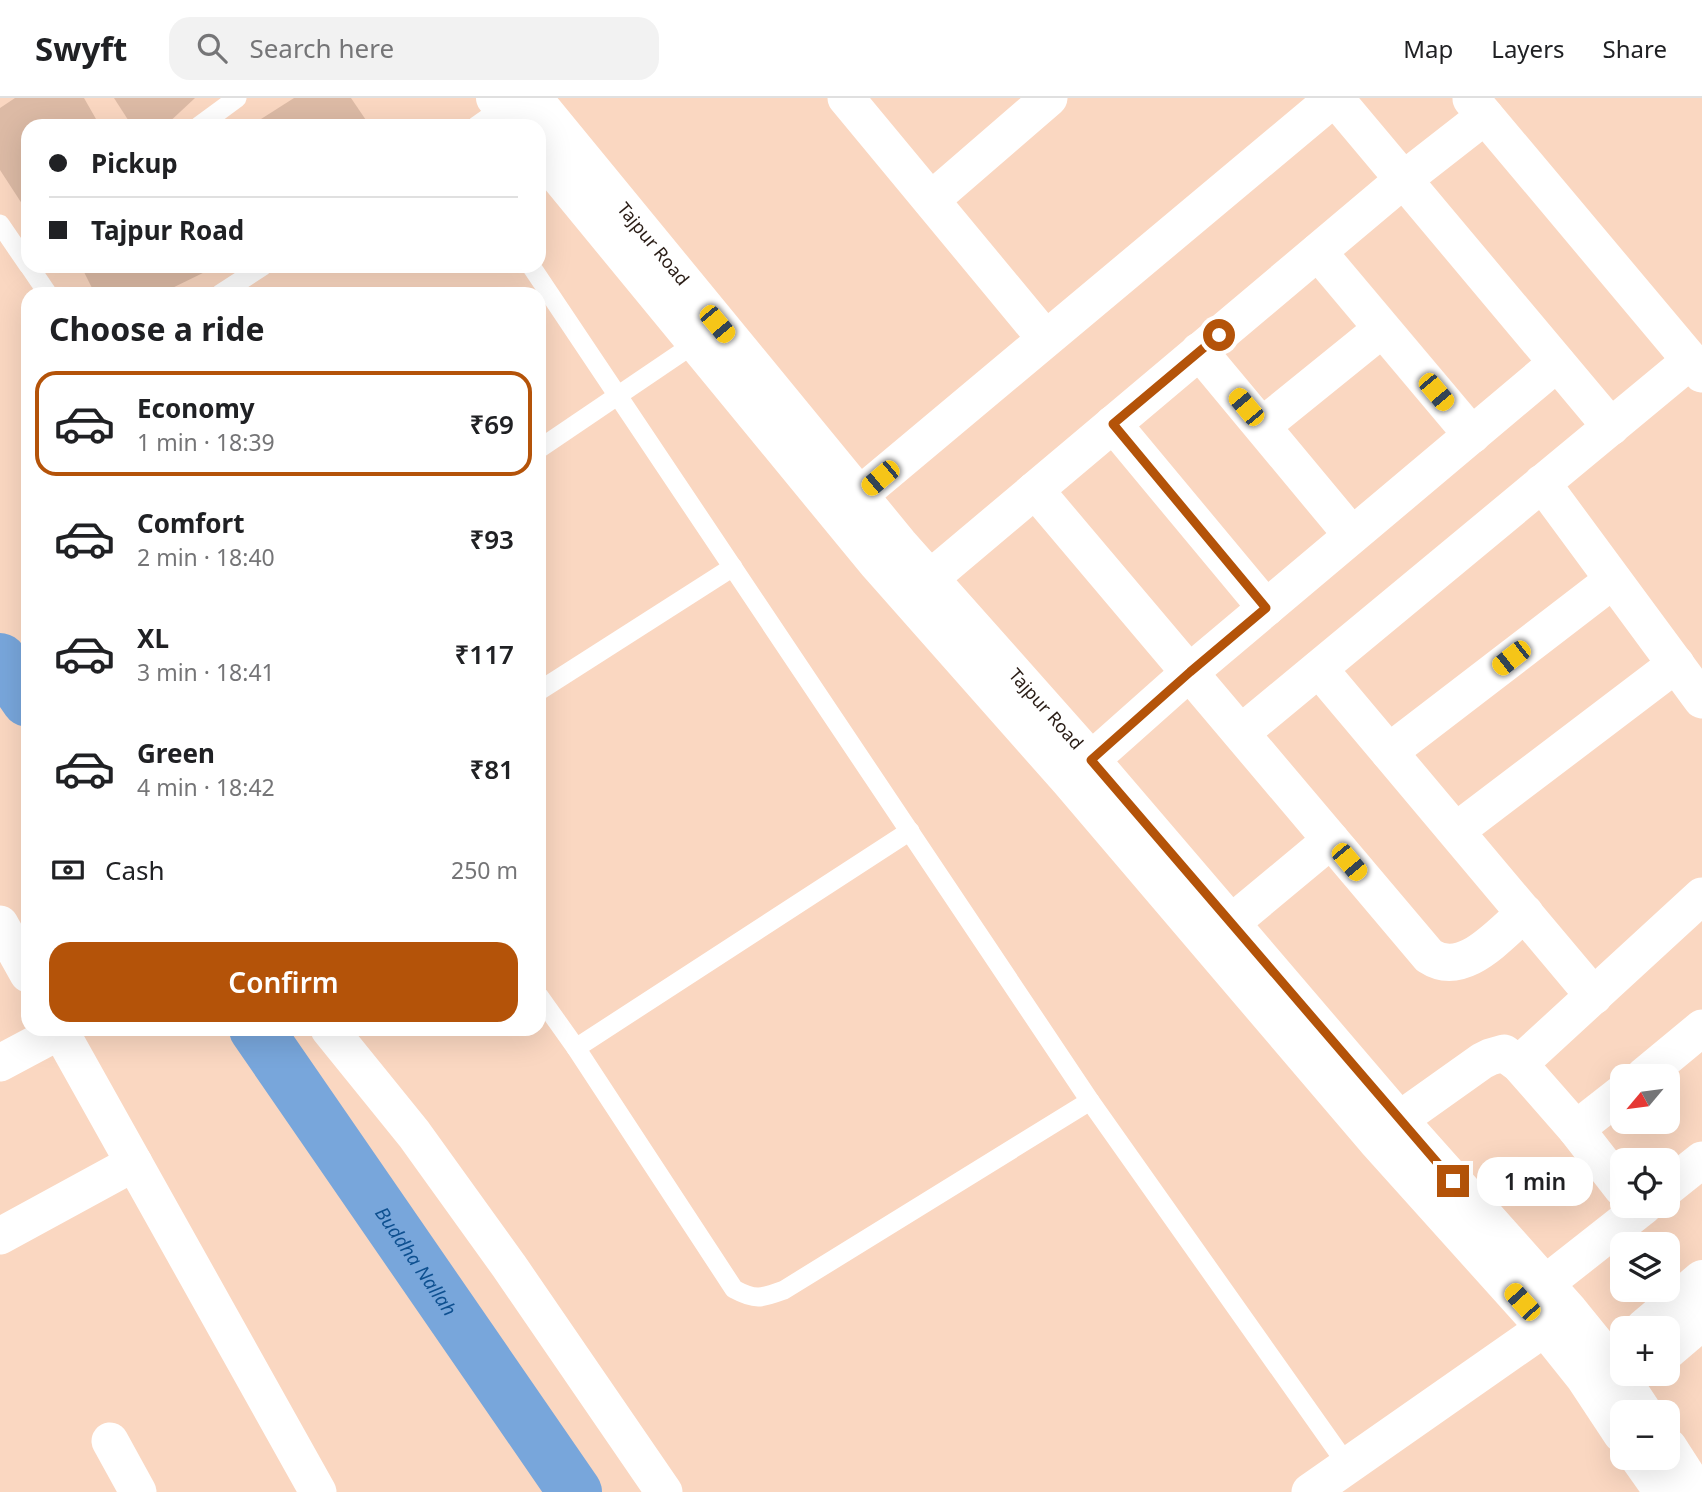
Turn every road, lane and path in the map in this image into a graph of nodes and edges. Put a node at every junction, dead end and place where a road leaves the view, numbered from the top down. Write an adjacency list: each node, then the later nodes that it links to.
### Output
1 (237, 98): 6 (lane)
2 (846, 98): 10 (street)
3 (1049, 98): 10 (street)
4 (1334, 98): 9 (street); 18 (street)
5 (1478, 107): 9 (street); 22 (street)
6 (208, 119)
7 (546, 154): 31 (main road, Tajpur Road)
8 (546, 161): 19 (main road, Tajpur Road)
9 (1404, 180): 13 (street); 21 (street)
10 (931, 200): 18 (street)
11 (0, 224): 12 (lane)
12 (21, 252)
13 (1318, 252): 17 (street); 20 (street)
14 (252, 273): 15 (lane)
15 (231, 287)
16 (546, 288): 23 (lane)
17 (1382, 329): 25 (street); 27 (street)
18 (1045, 338): 31 (street)
19 (694, 344): 23 (lane); 31 (main road, Tajpur Road)
20 (1199, 351): 24 (street); 25 (street)
21 (1557, 363): 26 (street); 27 (street)
22 (1696, 368): 26 (street)
23 (618, 396): 28 (lane); 33 (lane)
24 (1113, 424): 30 (street); 36 (street)
25 (1262, 426): 32 (street)
26 (1611, 427): 29 (street)
27 (1472, 435): 32 (street)
28 (546, 444)
29 (1542, 483): 34 (street); 38 (street)
30 (1035, 490): 35 (street); 39 (street)
31 (848, 505): 35 (main road, Tajpur Road)
32 (1352, 535): 36 (street)
33 (733, 567): 40 (lane); 45 (lane)
34 (1613, 580): 37 (street); 43 (street)
35 (919, 588): 44 (main road, Tajpur Road); 74 (main road, Tajpur Road)
36 (1266, 608): 39 (street)
37 (1676, 664): 41 (street); 46 (street)
38 (1319, 669): 42 (street); 43 (street)
39 (1190, 672): 42 (street); 44 (street)
40 (546, 687)
41 (1702, 700)
42 (1241, 733): 47 (street)
43 (1389, 752): 46 (street)
44 (1091, 760): 51 (main road, Tajpur Road)
45 (910, 831): 59 (lane); 63 (lane)
46 (1456, 831): 49 (street)
47 (1331, 840): 49 (street); 51 (street)
48 (1702, 896): 53 (street)
49 (1525, 913): 53 (street)
50 (0, 924): 52 (street)
51 (1230, 924): 65 (main road, Tajpur Road)
52 (21, 962)
53 (1594, 996): 61 (street)
54 (546, 1006): 59 (lane)
55 (1702, 1028): 62 (street)
56 (49, 1036): 60 (street)
57 (63, 1036): 68 (street)
58 (335, 1036): 85 (street)
59 (576, 1048): 63 (lane)
60 (0, 1063)
61 (1519, 1064): 65 (street); 66 (street)
62 (1658, 1064)
63 (1090, 1101): 80 (lane)
64 (1610, 1102): 66 (street)
65 (1399, 1120): 74 (main road, Tajpur Road)
66 (1576, 1129): 69 (street)
67 (1702, 1160): 70 (street)
68 (134, 1163): 72 (street); 84 (street)
69 (1610, 1170)
70 (1680, 1177)
71 (1622, 1218): 74 (street)
72 (0, 1236)
73 (1702, 1279): 75 (main road)
74 (1545, 1306): 78 (main road, Tajpur Road); 80 (street)
75 (1658, 1316)
76 (1702, 1321): 77 (main road)
77 (1680, 1340)
78 (1619, 1387)
79 (110, 1441): 83 (street)
80 (1348, 1466): 86 (street)
81 (1680, 1466): 88 (main road)
82 (1647, 1470): 87 (main road)
83 (138, 1492)
84 (318, 1492)
85 (664, 1492)
86 (1310, 1492)
87 (1663, 1492)
88 (1697, 1492)

